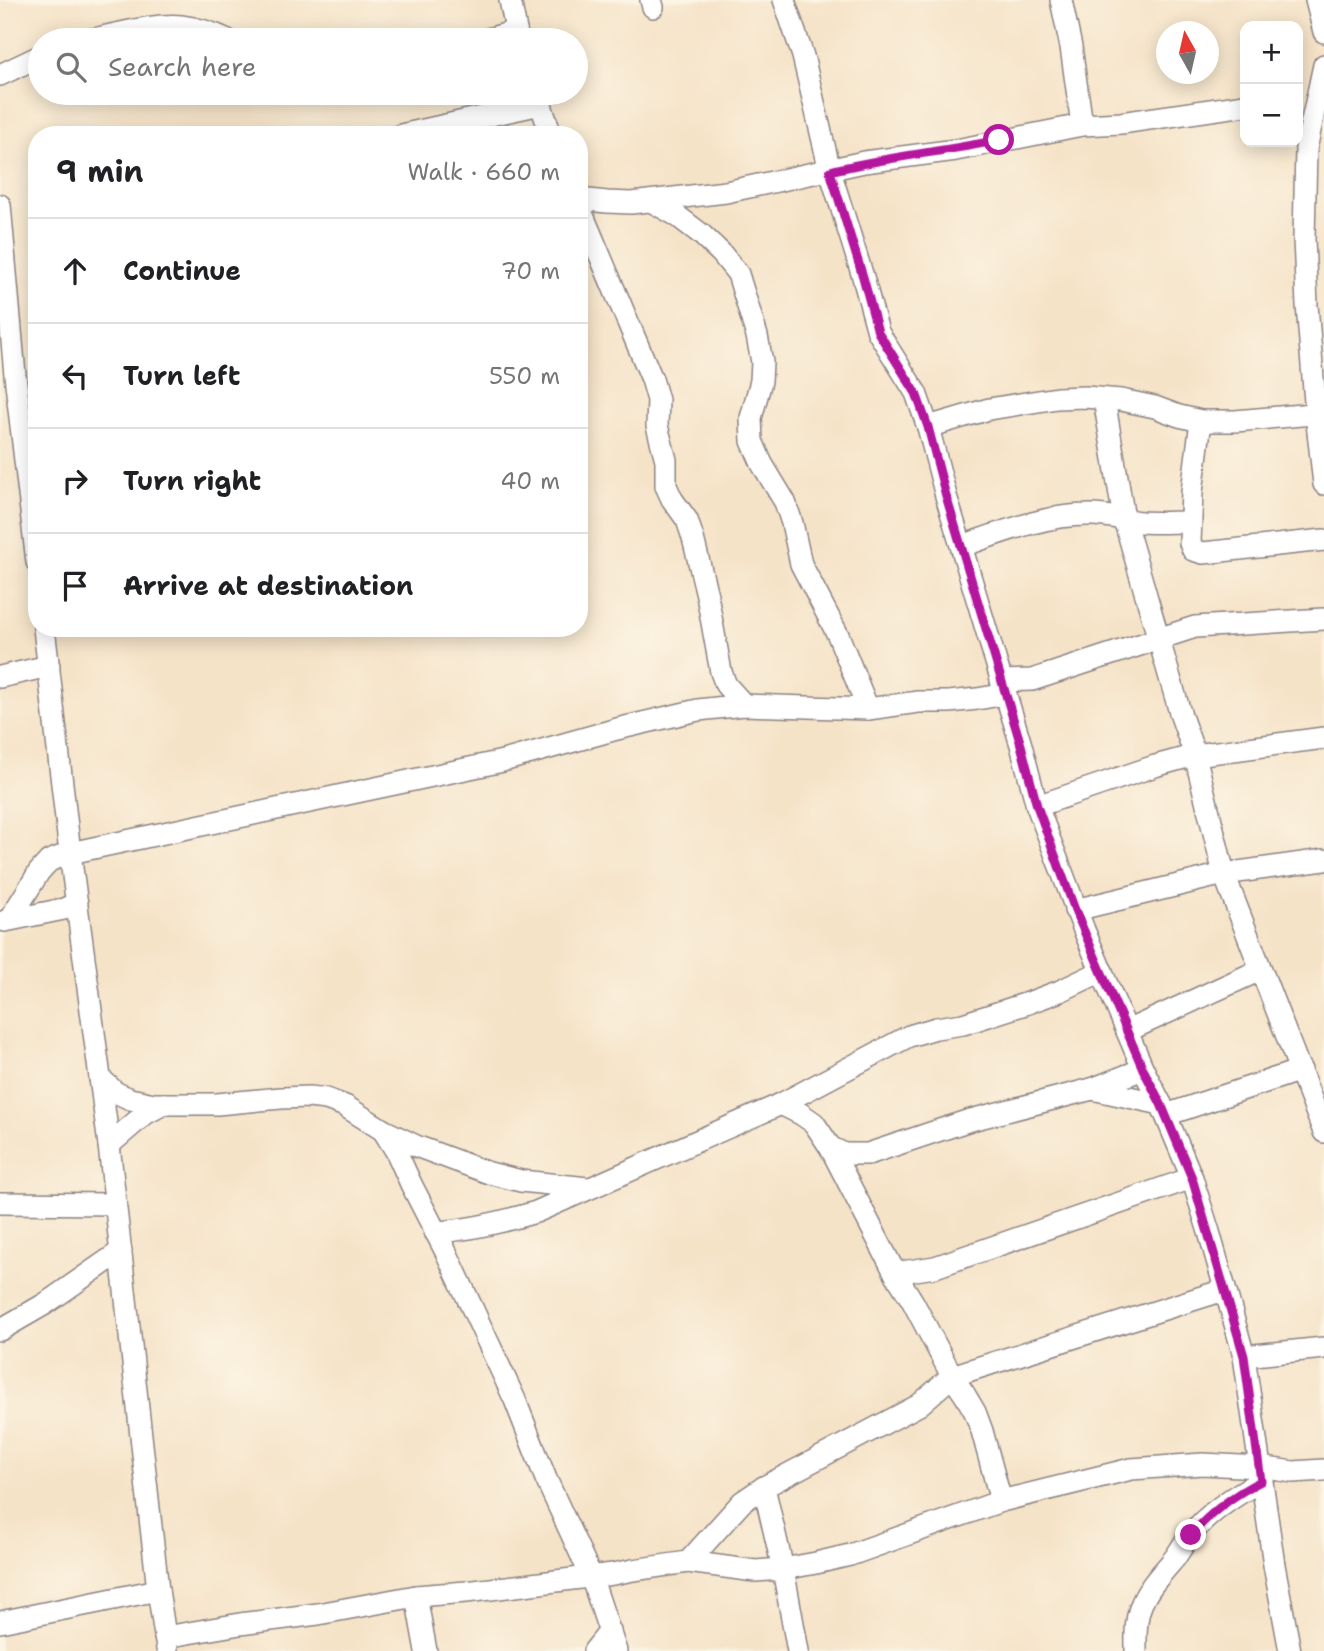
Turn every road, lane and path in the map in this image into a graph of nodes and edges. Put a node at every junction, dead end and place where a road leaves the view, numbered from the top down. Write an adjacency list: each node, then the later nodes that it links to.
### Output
1 (510, 0): 7 (street)
2 (784, 0): 20 (street)
3 (1061, 0): 16 (street)
4 (1320, 7): 8 (street)
5 (156, 28): 6 (street)
6 (192, 28)
7 (515, 28)
8 (1324, 32)
9 (28, 61): 11 (street)
10 (1324, 65): 12 (street)
11 (0, 75)
12 (1307, 97): 19 (street)
13 (513, 105): 17 (street)
14 (541, 105): 18 (street)
15 (1240, 106): 16 (street)
16 (1082, 125): 20 (street)
17 (435, 126)
18 (548, 126)
19 (1315, 148): 25 (street)
20 (830, 171): 22 (street); 31 (street)
21 (588, 200): 22 (street)
22 (651, 201): 45 (street)
23 (1, 219): 27 (street)
24 (588, 227): 44 (street)
25 (1314, 268): 28 (street)
26 (1104, 398): 30 (street); 31 (street); 34 (street)
27 (19, 403): 29 (street); 32 (street)
28 (1320, 414): 30 (street); 33 (street)
29 (0, 419)
30 (1201, 421): 35 (street)
31 (928, 427): 37 (street)
32 (28, 482)
33 (1324, 484)
34 (1124, 519): 35 (street); 37 (street); 40 (street)
35 (1190, 522): 36 (street)
36 (1324, 540)
37 (962, 546): 43 (street)
38 (1324, 618): 40 (street)
39 (45, 637): 41 (street)
40 (1158, 638): 43 (street); 47 (street)
41 (49, 666): 42 (street); 49 (street)
42 (0, 677)
43 (1004, 687): 45 (street); 48 (street)
44 (744, 705): 45 (street); 49 (street)
45 (869, 709)
46 (1324, 738): 47 (street)
47 (1195, 755): 48 (street); 51 (street)
48 (1037, 806): 53 (street)
49 (70, 853): 52 (street); 54 (street)
50 (1324, 860): 51 (street)
51 (1224, 874): 53 (street); 55 (street)
52 (77, 903): 54 (street); 60 (street)
53 (1075, 910): 56 (street)
54 (5, 921)
55 (1260, 970): 57 (street); 59 (street)
56 (1102, 971): 57 (street); 63 (street)
57 (1126, 1031): 58 (street)
58 (1143, 1069): 61 (street); 64 (street)
59 (1301, 1070): 64 (street); 66 (street)
60 (100, 1078): 62 (street); 67 (street)
61 (1092, 1089): 64 (street); 68 (street)
62 (164, 1104): 65 (street); 67 (street)
63 (781, 1104): 68 (street); 70 (street)
64 (1163, 1110): 69 (street)
65 (383, 1130): 70 (street); 73 (street)
66 (1324, 1132)
67 (109, 1145): 72 (street)
68 (830, 1147): 76 (street)
69 (1192, 1178): 75 (street); 77 (street)
70 (588, 1188): 73 (street)
71 (0, 1203): 72 (street)
72 (115, 1204): 74 (street)
73 (445, 1232): 89 (street)
74 (121, 1251): 79 (street); 90 (street)
75 (935, 1267): 76 (street); 78 (street)
76 (895, 1273): 78 (street)
77 (1224, 1290): 81 (street); 82 (street)
78 (913, 1302): 82 (street)
79 (0, 1330)
80 (1324, 1348): 81 (street)
81 (1244, 1356): 84 (street)
82 (952, 1376): 85 (street); 86 (street)
83 (1324, 1470): 84 (street)
84 (1260, 1474): 86 (street); 98 (street); 99 (street)
85 (764, 1487): 87 (street); 88 (street)
86 (1001, 1501): 88 (street)
87 (688, 1562): 88 (street); 89 (street)
88 (783, 1569): 97 (street)
89 (582, 1571): 91 (street); 93 (street)
90 (158, 1590): 92 (street); 94 (street)
91 (416, 1596): 94 (street); 95 (street)
92 (0, 1622)
93 (613, 1641): 96 (street)
94 (166, 1644)
95 (426, 1651)
96 (593, 1651)
97 (799, 1651)
98 (1136, 1651)
99 (1290, 1651)

